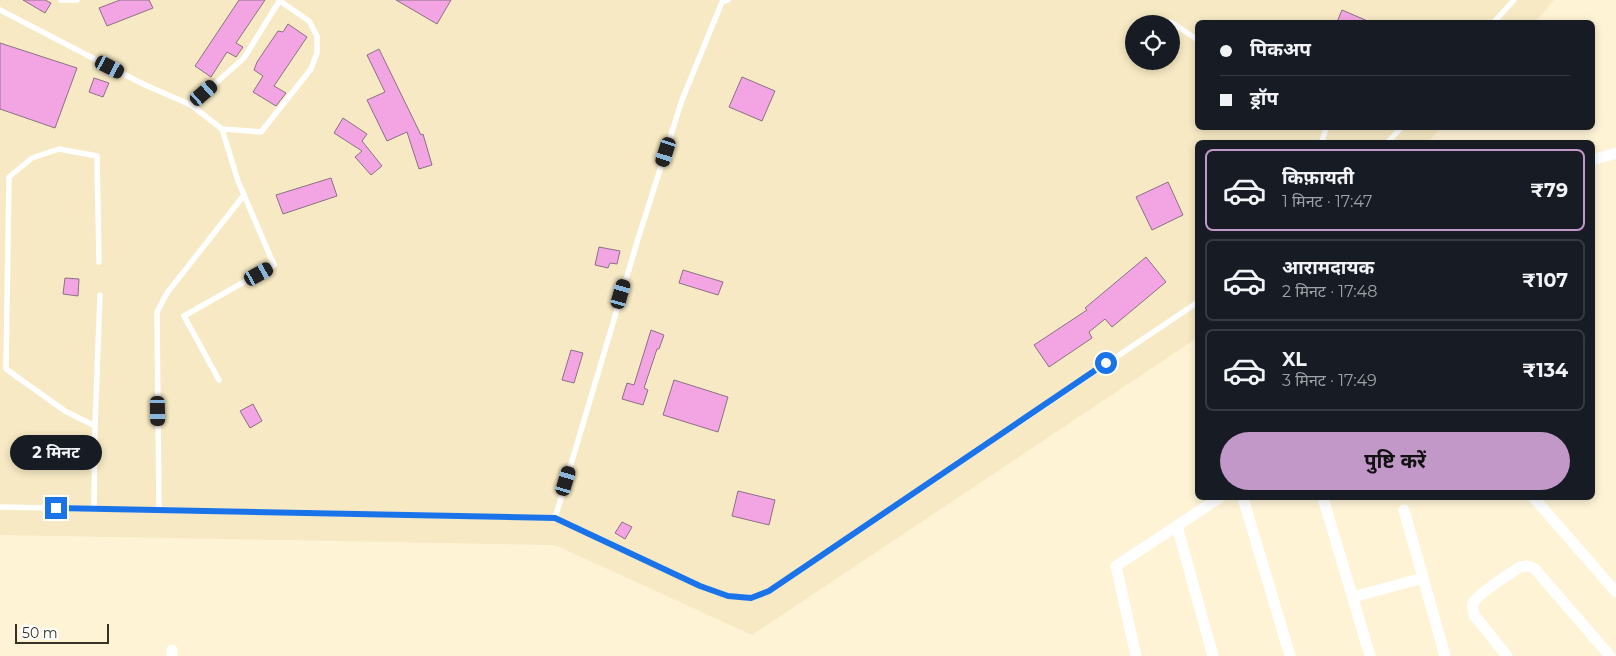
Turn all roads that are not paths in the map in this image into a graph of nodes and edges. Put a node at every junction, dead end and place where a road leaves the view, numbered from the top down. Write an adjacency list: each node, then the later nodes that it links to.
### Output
1 (61, 0): 2 (lane)
2 (77, 0)
3 (280, 0): 10 (lane); 11 (lane)
4 (728, 0): 30 (lane)
5 (1514, 0): 7 (lane)
6 (0, 10): 10 (lane)
7 (1496, 20)
8 (1180, 28): 9 (lane)
9 (1195, 38)
10 (191, 105): 11 (lane)
11 (222, 129): 16 (lane)
12 (1399, 130): 13 (lane)
13 (1390, 140)
14 (1616, 153): 15 (street)
15 (1595, 159)
16 (244, 195): 20 (lane); 28 (lane)
17 (99, 262): 21 (lane)
18 (100, 295): 21 (lane)
19 (1195, 304): 30 (lane)
20 (218, 380)
21 (95, 426): 27 (lane)
22 (1216, 500): 31 (street)
23 (1244, 500): 37 (street)
24 (1324, 500): 34 (street)
25 (1536, 500): 33 (street)
26 (0, 506): 27 (lane)
27 (94, 509): 28 (lane)
28 (159, 510): 30 (lane)
29 (1404, 510): 32 (street)
30 (555, 518)
31 (1177, 526): 35 (street); 36 (street)
32 (1423, 578): 34 (street); 39 (street)
33 (1616, 592)
34 (1353, 597): 38 (street)
35 (1136, 656)
36 (1213, 656)
37 (1290, 656)
38 (1370, 656)
39 (1445, 656)
40 (1508, 656): 41 (street)
41 (1610, 656)

